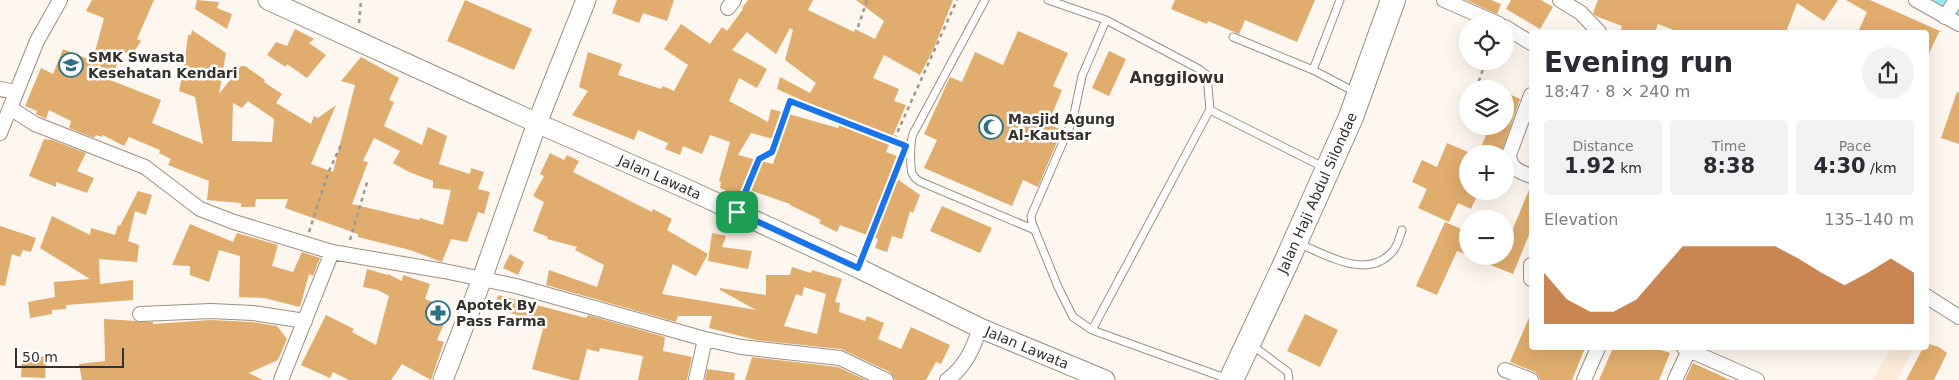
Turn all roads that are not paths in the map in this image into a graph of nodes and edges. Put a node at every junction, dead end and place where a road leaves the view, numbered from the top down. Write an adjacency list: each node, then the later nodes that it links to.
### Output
1 (60, 0): 22 (street)
2 (268, 0): 27 (street, Jalan Lawata)
3 (586, 0): 27 (street)
4 (984, 0): 31 (lane)
5 (1048, 0): 14 (lane)
6 (1340, 0): 20 (lane)
7 (1393, 0): 23 (highway, Jalan Haji Abdul Silondae)
8 (1444, 0): 12 (street)
9 (1560, 0): 16 (street)
10 (1916, 0): 13 (street)
11 (1956, 0): 13 (street)
12 (1478, 15)
13 (1945, 17): 15 (street)
14 (1106, 20): 26 (lane); 31 (lane)
15 (1959, 24)
16 (1597, 30)
17 (1514, 33): 19 (street)
18 (1233, 37): 20 (lane)
19 (1529, 42)
20 (1313, 70): 23 (lane)
21 (0, 89): 22 (street)
22 (16, 92): 25 (street)
23 (1360, 94): 29 (highway, Jalan Haji Abdul Silondae)
24 (1529, 100): 30 (street)
25 (10, 108): 28 (street); 34 (street)
26 (1210, 110): 29 (lane); 41 (lane)
27 (537, 123): 35 (street); 40 (street, Jalan Lawata)
28 (0, 133)
29 (1328, 169): 33 (highway, Jalan Haji Abdul Silondae)
30 (1529, 175)
31 (1035, 230): 41 (lane)
32 (1402, 230): 33 (lane)
33 (1295, 241): 43 (highway, Jalan Haji Abdul Silondae)
34 (339, 253): 35 (street); 39 (street)
35 (482, 279): 42 (street); 49 (street)
36 (1929, 298): 38 (street)
37 (140, 314): 39 (street)
38 (1959, 317)
39 (305, 321): 48 (street)
40 (980, 328): 52 (street); 53 (street, Jalan Lawata)
41 (1092, 330): 54 (lane)
42 (705, 339): 50 (street); 51 (street)
43 (1249, 343): 54 (highway, Jalan Haji Abdul Silondae); 55 (lane)
44 (1597, 350): 57 (street)
45 (1686, 350): 58 (street)
46 (1691, 350): 59 (street)
47 (1505, 370): 56 (street)
48 (281, 380)
49 (443, 380)
50 (696, 380)
51 (886, 380)
52 (947, 380)
53 (1104, 380)
54 (1231, 380)
55 (1289, 380)
56 (1531, 380)
57 (1584, 380)
58 (1675, 380)
59 (1758, 380)

